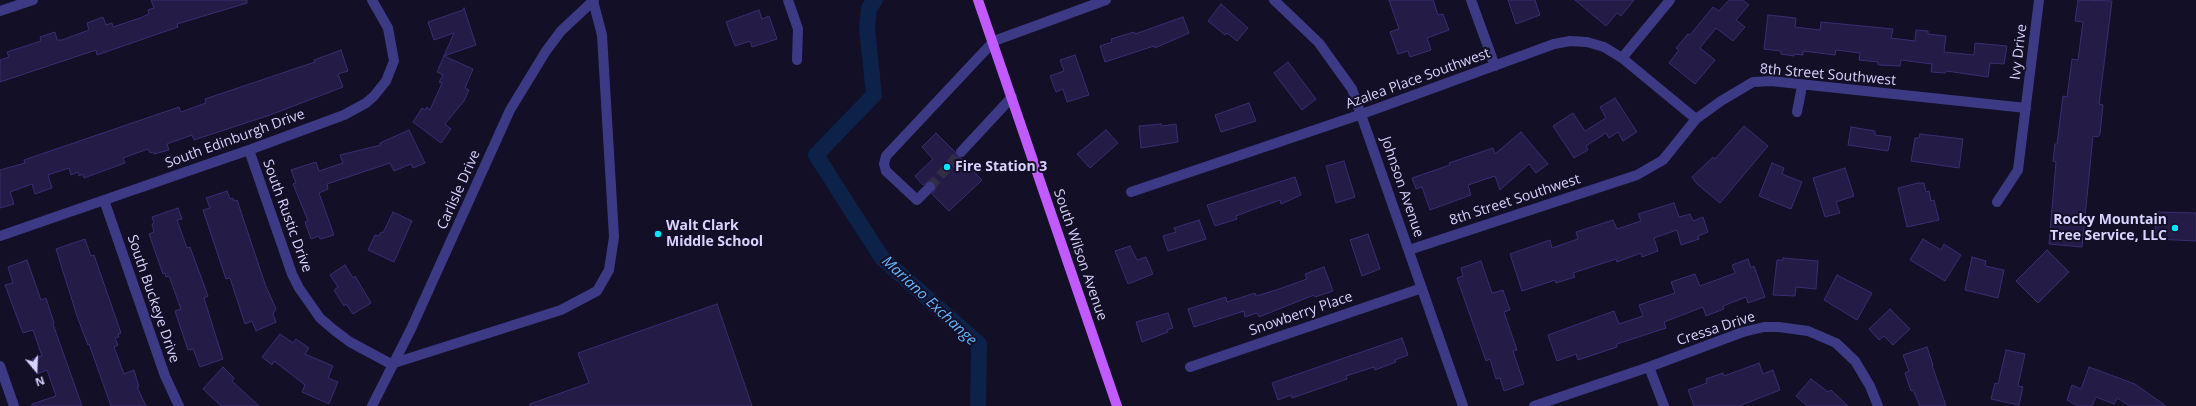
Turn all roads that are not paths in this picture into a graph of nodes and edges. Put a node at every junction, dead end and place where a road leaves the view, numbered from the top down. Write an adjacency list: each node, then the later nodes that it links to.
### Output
1 (33, 0): 11 (street)
2 (372, 0): 22 (street, South Edinburgh Drive)
3 (594, 0): 31 (street, Carlisle Drive); 31 (street)
4 (788, 0): 14 (street)
5 (978, 0): 12 (main road, South Wilson Avenue)
6 (1106, 0): 12 (street)
7 (1274, 0): 20 (street, Johnson Avenue)
8 (1471, 0): 15 (street)
9 (1670, 0): 13 (street)
10 (2039, 0): 18 (street, Ivy Drive)
11 (0, 11)
12 (994, 42): 17 (main road, South Wilson Avenue); 24 (street)
13 (1622, 58): 15 (street, Azalea Place Southwest); 21 (street, Azalea Place Southwest)
14 (797, 60)
15 (1495, 66): 20 (street, Azalea Place Southwest)
16 (1802, 86): 18 (street, 8th Street Southwest); 19 (street); 21 (street, 8th Street Southwest)
17 (1012, 97): 23 (street); 38 (main road, South Wilson Avenue)
18 (2026, 108): 27 (street, Ivy Drive)
19 (1797, 112)
20 (1362, 114): 25 (street, Azalea Place Southwest); 29 (street, Johnson Avenue)
21 (1696, 119): 29 (street, 8th Street Southwest)
22 (249, 150): 26 (street, South Edinburgh Drive); 31 (street, South Rustic Drive)
23 (961, 152)
24 (930, 187)
25 (1131, 192)
26 (104, 200): 28 (street, South Edinburgh Drive); 36 (street, South Buckeye Drive)
27 (1997, 202)
28 (0, 236)
29 (1409, 250): 30 (street, Johnson Avenue)
30 (1422, 288): 33 (street, Snowberry Place); 39 (street, Johnson Avenue)
31 (391, 364): 37 (street, Carlisle Drive)
32 (0, 366): 35 (street)
33 (1190, 367)
34 (1649, 367): 40 (street, Cressa Drive); 41 (street); 42 (street, Cressa Drive)
35 (14, 406)
36 (179, 406)
37 (372, 406)
38 (1116, 406)
39 (1463, 406)
40 (1534, 406)
41 (1664, 406)
42 (1878, 406)

